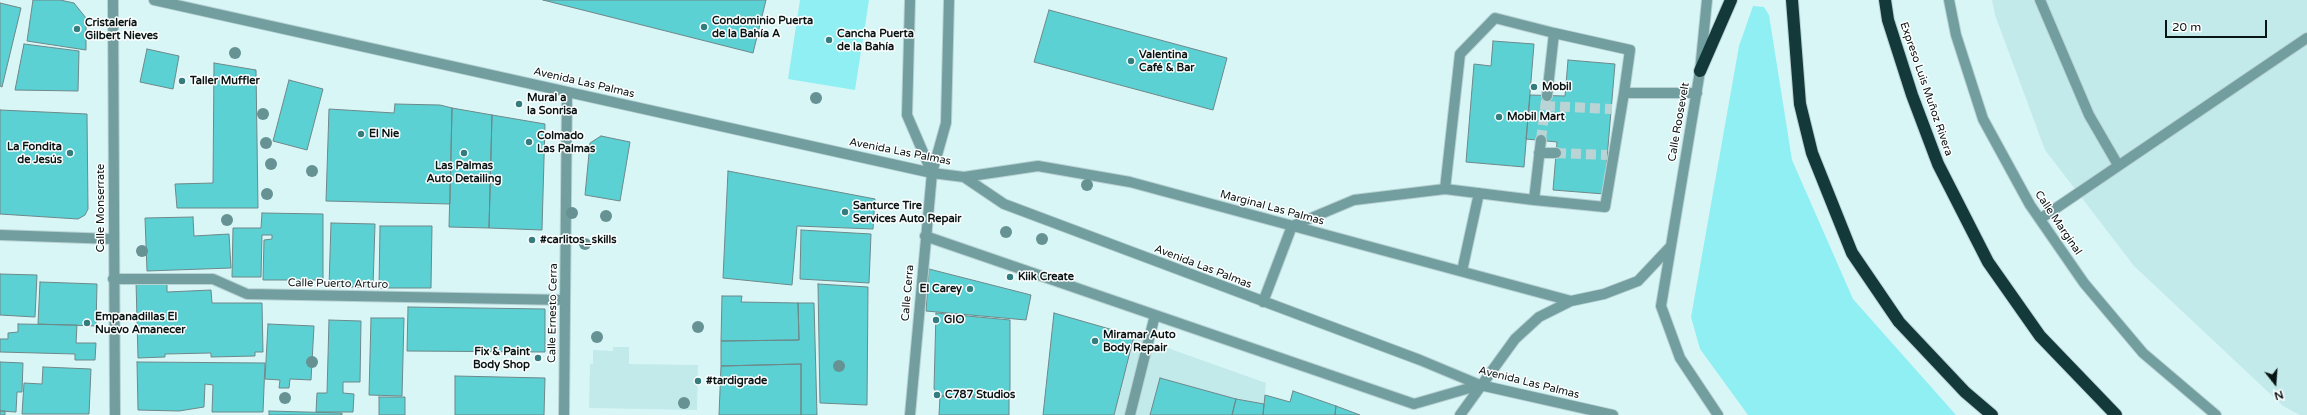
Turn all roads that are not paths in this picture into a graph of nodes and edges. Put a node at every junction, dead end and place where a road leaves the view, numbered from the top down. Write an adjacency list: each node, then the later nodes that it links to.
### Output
1 (113, 0): 31 (street, Calle Monserrate)
2 (154, 0): 14 (street, Avenida Las Palmas)
3 (910, 0): 22 (street, Calle Cerra)
4 (949, 0): 22 (street, Calle Cerra)
5 (1707, 0): 13 (street, Calle Roosevelt)
6 (1731, 0): 13 (highway)
7 (1792, 0): 47 (highway)
8 (1885, 0): 48 (highway, Expreso Luis Muñoz Rivera)
9 (1949, 0): 27 (street, Calle Marginal)
10 (2040, 0): 21 (street)
11 (1554, 33): 15 (street); 17 (street); 24 (street)
12 (2307, 38): 21 (street)
13 (1700, 71): 16 (street, Calle Roosevelt)
14 (567, 92): 22 (street, Avenida Las Palmas); 35 (street, Calle Ernesto Cerra)
15 (1624, 93): 16 (street); 26 (street)
16 (1697, 93): 32 (street, Calle Roosevelt)
17 (1547, 96)
18 (1540, 140): 19 (street)
19 (1539, 153): 20 (street); 26 (street)
20 (1556, 153)
21 (2118, 165): 27 (street)
22 (932, 173): 23 (street, Avenida Las Palmas); 30 (street, Calle Cerra)
23 (964, 177): 28 (street, Marginal Las Palmas); 37 (street, Avenida Las Palmas)
24 (1445, 189): 25 (street); 28 (street)
25 (1479, 193): 26 (street); 33 (street)
26 (1534, 200)
27 (2040, 219): 49 (street, Calle Marginal)
28 (1292, 226): 33 (street, Marginal Las Palmas); 37 (street)
29 (0, 235): 31 (street)
30 (925, 236): 38 (street); 42 (street, Calle Cerra)
31 (113, 239): 34 (street, Calle Monserrate)
32 (1670, 247): 36 (street); 46 (street, Calle Roosevelt)
33 (1462, 271): 36 (street, Marginal Las Palmas)
34 (113, 279): 35 (street, Calle Puerto Arturo); 40 (street, Calle Monserrate)
35 (565, 300): 41 (street, Calle Ernesto Cerra)
36 (1571, 301): 39 (street)
37 (1263, 302): 39 (street, Avenida Las Palmas)
38 (1155, 315): 39 (street); 43 (street)
39 (1480, 385): 44 (street); 45 (street, Avenida Las Palmas)
40 (115, 415)
41 (564, 415)
42 (910, 415)
43 (1130, 415)
44 (1460, 415)
45 (1613, 415)
46 (1718, 415)
47 (1992, 415)
48 (2116, 415)
49 (2216, 415)

